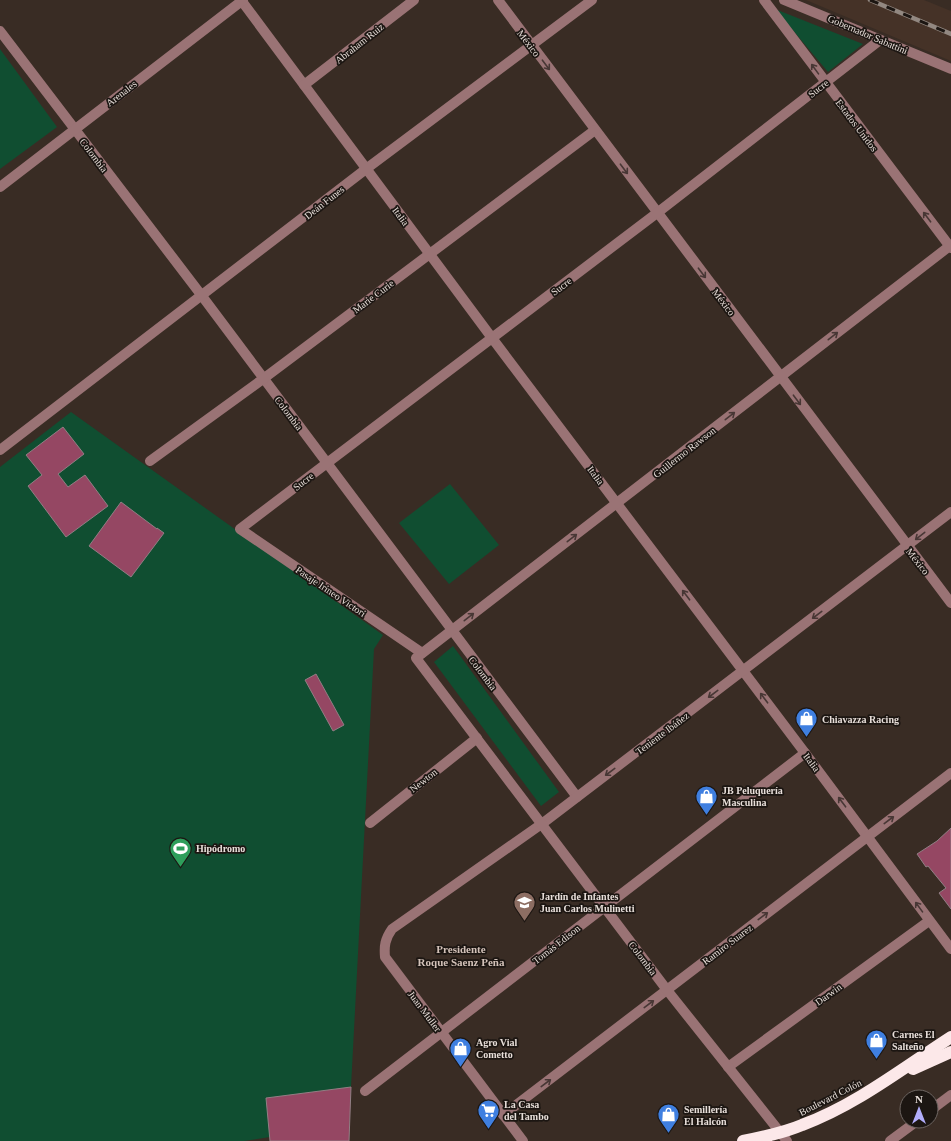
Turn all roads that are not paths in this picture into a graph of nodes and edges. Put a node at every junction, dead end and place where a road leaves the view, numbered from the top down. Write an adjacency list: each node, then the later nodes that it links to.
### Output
1 (242, 0): 12 (street, Italia); 13 (street, Arenales)
2 (414, 0): 12 (street, Abraham Ruiz)
3 (498, 0): 9 (street, México)
4 (592, 0): 9 (street, Deán Funes)
5 (764, 0): 11 (street, Estados Unidos, one-way to 5)
6 (784, 0): 8 (street, Gobernador Sabattini)
7 (0, 31): 13 (street, Colombia)
8 (880, 40): 10 (street, Gobernador Sabattini); 11 (street, Sucre)
9 (532, 46): 14 (street, México, one-way to 14); 15 (street, Deán Funes)
10 (951, 69)
11 (825, 83): 17 (street, Sucre); 18 (street, Estados Unidos, one-way to 11)
12 (304, 85): 15 (street, Italia)
13 (74, 130): 16 (street, Arenales); 20 (street, Colombia)
14 (595, 130): 17 (street, México, one-way to 17); 19 (street, Marie Curie)
15 (366, 169): 19 (street, Italia); 20 (street, Deán Funes)
16 (0, 187)
17 (657, 213): 21 (street, Sucre); 22 (street, México, one-way to 22)
18 (951, 247): 22 (street, Guillermo Rawson, one-way to 18)
19 (430, 254): 21 (street, Italia); 23 (street, Marie Curie)
20 (202, 296): 23 (street, Colombia); 24 (street, Deán Funes)
21 (492, 338): 26 (street, Sucre); 27 (street, Italia)
22 (780, 377): 27 (street, Guillermo Rawson, one-way to 22); 30 (street, México, one-way to 30)
23 (263, 379): 25 (street, Marie Curie); 26 (street, Colombia)
24 (0, 450)
25 (150, 461)
26 (326, 463): 29 (street, Sucre); 32 (street, Colombia)
27 (617, 504): 32 (street, Guillermo Rawson, one-way to 27); 34 (street, Italia, one-way to 27)
28 (951, 512): 30 (street, Teniente Ibáñez, one-way to 30)
29 (240, 529): 33 (street, Pasaje Irineo Victori)
30 (907, 546): 31 (street, México); 34 (street, Teniente Ibáñez, one-way to 34)
31 (951, 603)
32 (452, 631): 33 (street, Guillermo Rawson); 38 (street, Colombia)
33 (419, 656): 35 (street, Colombia)
34 (743, 671): 36 (street, Italia, one-way to 34); 38 (street, Teniente Ibáñez, one-way to 38)
35 (477, 738): 39 (street, Newton); 40 (street, Colombia)
36 (805, 753): 41 (street, Italia, one-way to 36); 42 (street, Tomás Edison)
37 (951, 773): 41 (street, Ramiro Suarez, one-way to 37)
38 (577, 797): 40 (street, Teniente Ibáñez)
39 (370, 823)
40 (543, 823): 42 (street, Colombia); 45 (street, Teniente Ibáñez)
41 (867, 837): 43 (street, Italia, one-way to 41); 46 (street, Ramiro Suarez, one-way to 41)
42 (604, 907): 46 (street, Colombia); 47 (street, Tomás Edison)
43 (929, 921): 44 (street, Italia); 50 (street, Darwin)
44 (951, 949)
45 (385, 957): 47 (street, Juan Muller)
46 (667, 990): 50 (street, Colombia); 55 (street, Ramiro Suarez, one-way to 46)
47 (441, 1032): 52 (street, Tomás Edison); 55 (street, Juan Muller)
48 (951, 1037): 51 (highway, Boulevard Colón)
49 (951, 1052): 51 (highway, Boulevard Colón)
50 (728, 1067): 57 (street, Colombia)
51 (881, 1084): 57 (highway, Boulevard Colón)
52 (365, 1091)
53 (951, 1095): 54 (street)
54 (939, 1104)
55 (503, 1115): 58 (street, Juan Muller)
56 (906, 1129): 60 (street)
57 (784, 1137): 59 (highway, Boulevard Colón)
58 (523, 1141)
59 (743, 1141)
60 (890, 1141)

